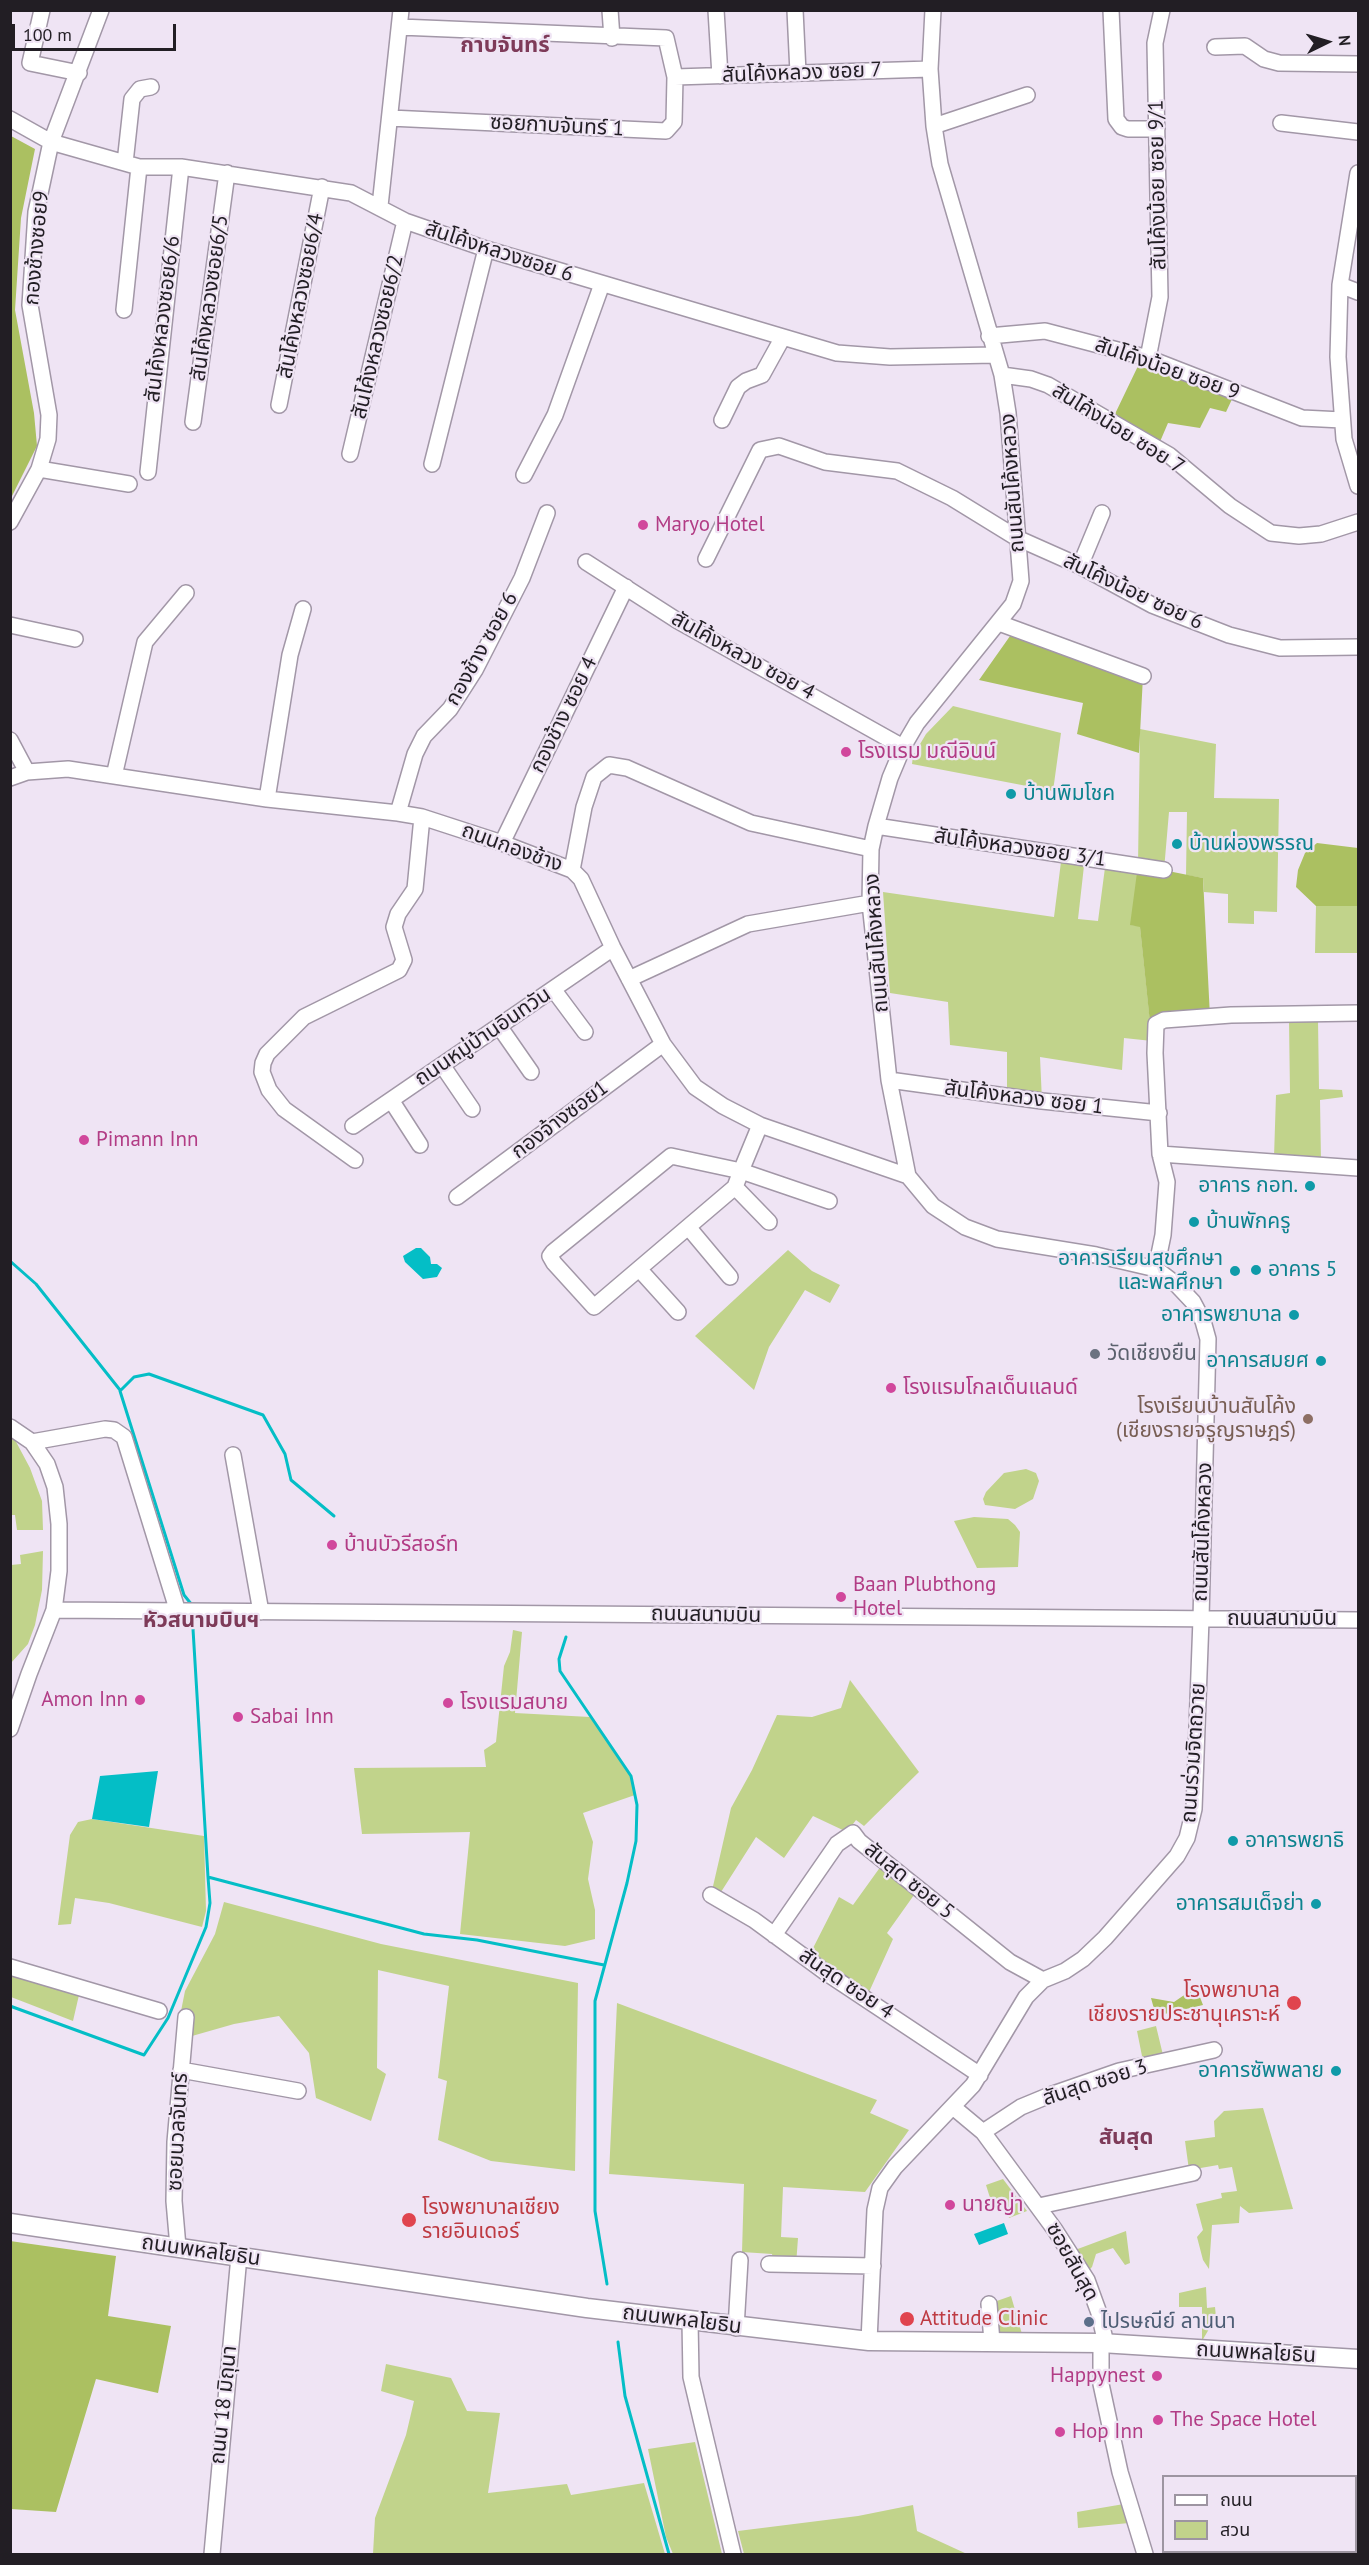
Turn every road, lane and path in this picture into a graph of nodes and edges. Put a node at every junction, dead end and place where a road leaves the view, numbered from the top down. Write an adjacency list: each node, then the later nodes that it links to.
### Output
1 (42, 10): 15 (street)
2 (100, 10): 15 (street, กองช้างซอย9)
3 (400, 10): 10 (street)
4 (610, 10): 11 (street)
5 (716, 10): 17 (street)
6 (795, 10): 16 (street)
7 (933, 10): 14 (street, ถนนสันโค้งหลวง)
8 (1111, 10): 25 (street)
9 (1162, 10): 25 (street, สันโค้งน้อย ซอย 9/1)
10 (400, 27): 11 (street); 21 (street)
11 (612, 38): 18 (street)
12 (1215, 47): 13 (street)
13 (1359, 64)
14 (930, 69): 16 (street, สันโค้งหลวง ซอย 7); 24 (street, ถนนสันโค้งหลวง)
15 (79, 73): 27 (street, กองช้างซอย9)
16 (798, 73): 17 (street, สันโค้งหลวง ซอย 7)
17 (720, 76): 18 (street, สันโค้งหลวง ซอย 7)
18 (675, 77): 21 (street, ซอยกาบจันทร์ 1)
19 (151, 87): 28 (street)
20 (1027, 95): 24 (street)
21 (390, 118): 33 (street)
22 (10, 119): 27 (street, สันโค้งหลวงซอย 6)
23 (1281, 123): 26 (street)
24 (934, 126): 40 (street, ถนนสันโค้งหลวง)
25 (1157, 129): 43 (street, สันโค้งน้อย ซอย 9/1)
26 (1359, 132)
27 (51, 142): 28 (street, สันโค้งหลวงซอย 6); 52 (street, กองช้างซอย9)
28 (132, 165): 29 (street, สันโค้งหลวงซอย 6); 39 (street)
29 (181, 166): 30 (street, สันโค้งหลวงซอย 6); 53 (street, สันโค้งหลวงซอย6/6)
30 (227, 173): 32 (street, สันโค้งหลวงซอย 6); 48 (street, สันโค้งหลวงซอย6/5)
31 (1359, 173): 37 (street)
32 (322, 187): 33 (street, สันโค้งหลวงซอย 6); 45 (street, สันโค้งหลวงซอย6/4)
33 (380, 206): 34 (street, สันโค้งหลวงซอย 6)
34 (405, 221): 35 (street, สันโค้งหลวงซอย 6); 50 (street, สันโค้งหลวงซอย6/2)
35 (486, 249): 36 (street, สันโค้งหลวงซอย 6); 51 (street)
36 (602, 284): 41 (street, สันโค้งหลวงซอย 6); 54 (street)
37 (1340, 285): 38 (street); 47 (street)
38 (1359, 292)
39 (124, 310)
40 (989, 336): 42 (street, ถนนสันโค้งหลวง); 43 (street, สันโค้งน้อย ซอย 9)
41 (783, 337): 42 (street, สันโค้งหลวงซอย 6); 46 (street)
42 (995, 355): 44 (street, ถนนสันโค้งหลวง)
43 (1148, 358): 47 (street, สันโค้งน้อย ซอย 9)
44 (1002, 375): 60 (street, สันโค้งน้อย ซอย 7); 61 (street, ถนนสันโค้งหลวง)
45 (279, 405)
46 (722, 420)
47 (1342, 420): 49 (street)
48 (193, 423)
49 (1351, 439): 56 (street)
50 (350, 454)
51 (432, 464)
52 (39, 469): 55 (street); 59 (street, กองช้างซอย9)
53 (148, 472)
54 (524, 476)
55 (129, 484)
56 (1359, 486)
57 (547, 513): 79 (street, กองช้าง ซอย 6)
58 (1102, 513): 64 (street)
59 (10, 522)
60 (1359, 522)
61 (1017, 538): 62 (street, สันโค้งน้อย ซอย 6); 64 (street, สันโค้งน้อย ซอย 6); 68 (street, ถนนสันโค้งหลวง)
62 (706, 559)
63 (586, 562): 65 (street, สันโค้งหลวง ซอย 4)
64 (1080, 566): 71 (street, สันโค้งน้อย ซอย 6)
65 (627, 587): 74 (street, สันโค้งหลวง ซอย 4); 82 (street, กองช้าง ซอย 4)
66 (186, 592): 76 (street)
67 (303, 609): 78 (street)
68 (999, 623): 72 (street); 74 (street, ถนนสันโค้งหลวง)
69 (10, 625): 70 (street)
70 (75, 639)
71 (1359, 646)
72 (1143, 676)
73 (10, 740): 75 (street)
74 (903, 747): 81 (street, ถนนสันโค้งหลวง)
75 (27, 772): 76 (street, ถนนกองช้าง); 77 (street, ถนนกองช้าง)
76 (114, 776): 78 (street, ถนนกองช้าง)
77 (10, 778)
78 (267, 799): 79 (street, ถนนกองช้าง)
79 (398, 813): 80 (street, ถนนกองช้าง)
80 (422, 817): 82 (street, ถนนกองช้าง); 104 (street)
81 (876, 826): 83 (street, ถนนสันโค้งหลวง); 85 (street, สันโค้งหลวงซอย 3/1)
82 (502, 843): 84 (street, ถนนกองช้าง)
83 (872, 849): 84 (street); 86 (street, ถนนสันโค้งหลวง)
84 (572, 870): 87 (street, ถนนกองช้าง)
85 (1164, 870)
86 (870, 903): 88 (street); 96 (street, ถนนสันโค้งหลวง)
87 (613, 948): 88 (street, ถนนกองช้าง); 89 (street, ถนนหมู่บ้านอินทวัน)
88 (629, 979): 93 (street, ถนนกองช้าง)
89 (553, 989): 91 (street, ถนนหมู่บ้านอินทวัน); 92 (street)
90 (1359, 1013): 99 (street)
91 (499, 1026): 94 (street, ถนนหมู่บ้านอินทวัน); 95 (street)
92 (585, 1032)
93 (663, 1044): 100 (street, ถนนกองช้าง); 109 (street, กองจ้างซอย1)
94 (442, 1065): 97 (street, ถนนหมู่บ้านอินทวัน); 98 (street)
95 (531, 1072)
96 (889, 1080): 99 (street, สันโค้งหลวง ซอย 1); 107 (street, ถนนสันโค้งหลวง)
97 (391, 1100): 101 (street, ถนนหมู่บ้านอินทวัน); 102 (street)
98 (472, 1109)
99 (1159, 1113): 103 (street)
100 (760, 1125): 106 (street); 107 (street, ถนนกองช้าง)
101 (353, 1126)
102 (420, 1145)
103 (1160, 1154): 105 (street); 113 (street)
104 (355, 1161)
105 (1359, 1168)
106 (741, 1172): 108 (street); 110 (street); 114 (street)
107 (908, 1176): 113 (street, ถนนสันโค้งหลวง)
108 (735, 1187): 111 (street); 112 (street)
109 (457, 1197)
110 (829, 1202)
111 (769, 1222)
112 (689, 1228): 114 (street); 115 (street)
113 (1155, 1269): 123 (street, ถนนสันโค้งหลวง)
114 (640, 1270): 116 (street)
115 (730, 1277)
116 (678, 1312)
117 (10, 1427): 118 (street)
118 (32, 1442): 120 (street); 121 (street)
119 (232, 1455): 122 (street)
120 (54, 1610): 121 (street, ถนนสนามบิน); 125 (street)
121 (178, 1611): 122 (street, ถนนสนามบิน)
122 (261, 1612): 123 (street, ถนนสนามบิน)
123 (1201, 1619): 124 (street, ถนนสนามบิน); 129 (street, ถนนร่วมจิตถวาย)
124 (1359, 1620)
125 (10, 1729)
126 (711, 1895): 127 (street, สันสุด ซอย 4)
127 (774, 1935): 129 (street, สันสุด ซอย 5); 134 (street, สันสุด ซอย 4)
128 (10, 1967): 130 (street)
129 (1043, 1980): 134 (street, ถนนร่วมจิตถวาย)
130 (159, 2011)
131 (186, 2017): 133 (street, ซอยนวลจันทร์)
132 (1214, 2050): 137 (street, สันสุด ซอย 3)
133 (181, 2070): 135 (street); 141 (street, ซอยนวลจันทร์)
134 (980, 2074): 136 (street, ถนนร่วมจิตถวาย)
135 (298, 2091)
136 (953, 2107): 137 (street, ซอยสันสุด); 145 (street, ถนนร่วมจิตถวาย)
137 (983, 2132): 139 (street, ซอยสันสุด)
138 (1193, 2173): 139 (street)
139 (1039, 2206): 151 (street, ซอยสันสุด)
140 (10, 2223): 141 (main road, ถนนพหลโยธิน)
141 (178, 2247): 142 (main road, ถนนพหลโยธิน)
142 (239, 2256): 147 (main road, ถนนพหลโยธิน); 153 (street, ถนน 18 มิถุนา)
143 (740, 2259): 148 (street)
144 (768, 2264): 145 (street)
145 (873, 2266): 149 (street, ถนนร่วมจิตถวาย)
146 (989, 2304): 150 (street)
147 (690, 2321): 148 (main road, ถนนพหลโยธิน); 154 (street)
148 (736, 2328): 149 (main road, ถนนพหลโยธิน)
149 (869, 2341): 150 (main road, ถนนพหลโยธิน)
150 (992, 2343): 151 (main road, ถนนพหลโยธิน)
151 (1103, 2344): 152 (main road, ถนนพหลโยธิน); 155 (street, ซอยสันสุด)
152 (1359, 2359)
153 (212, 2554)
154 (734, 2554)
155 (1145, 2554)

